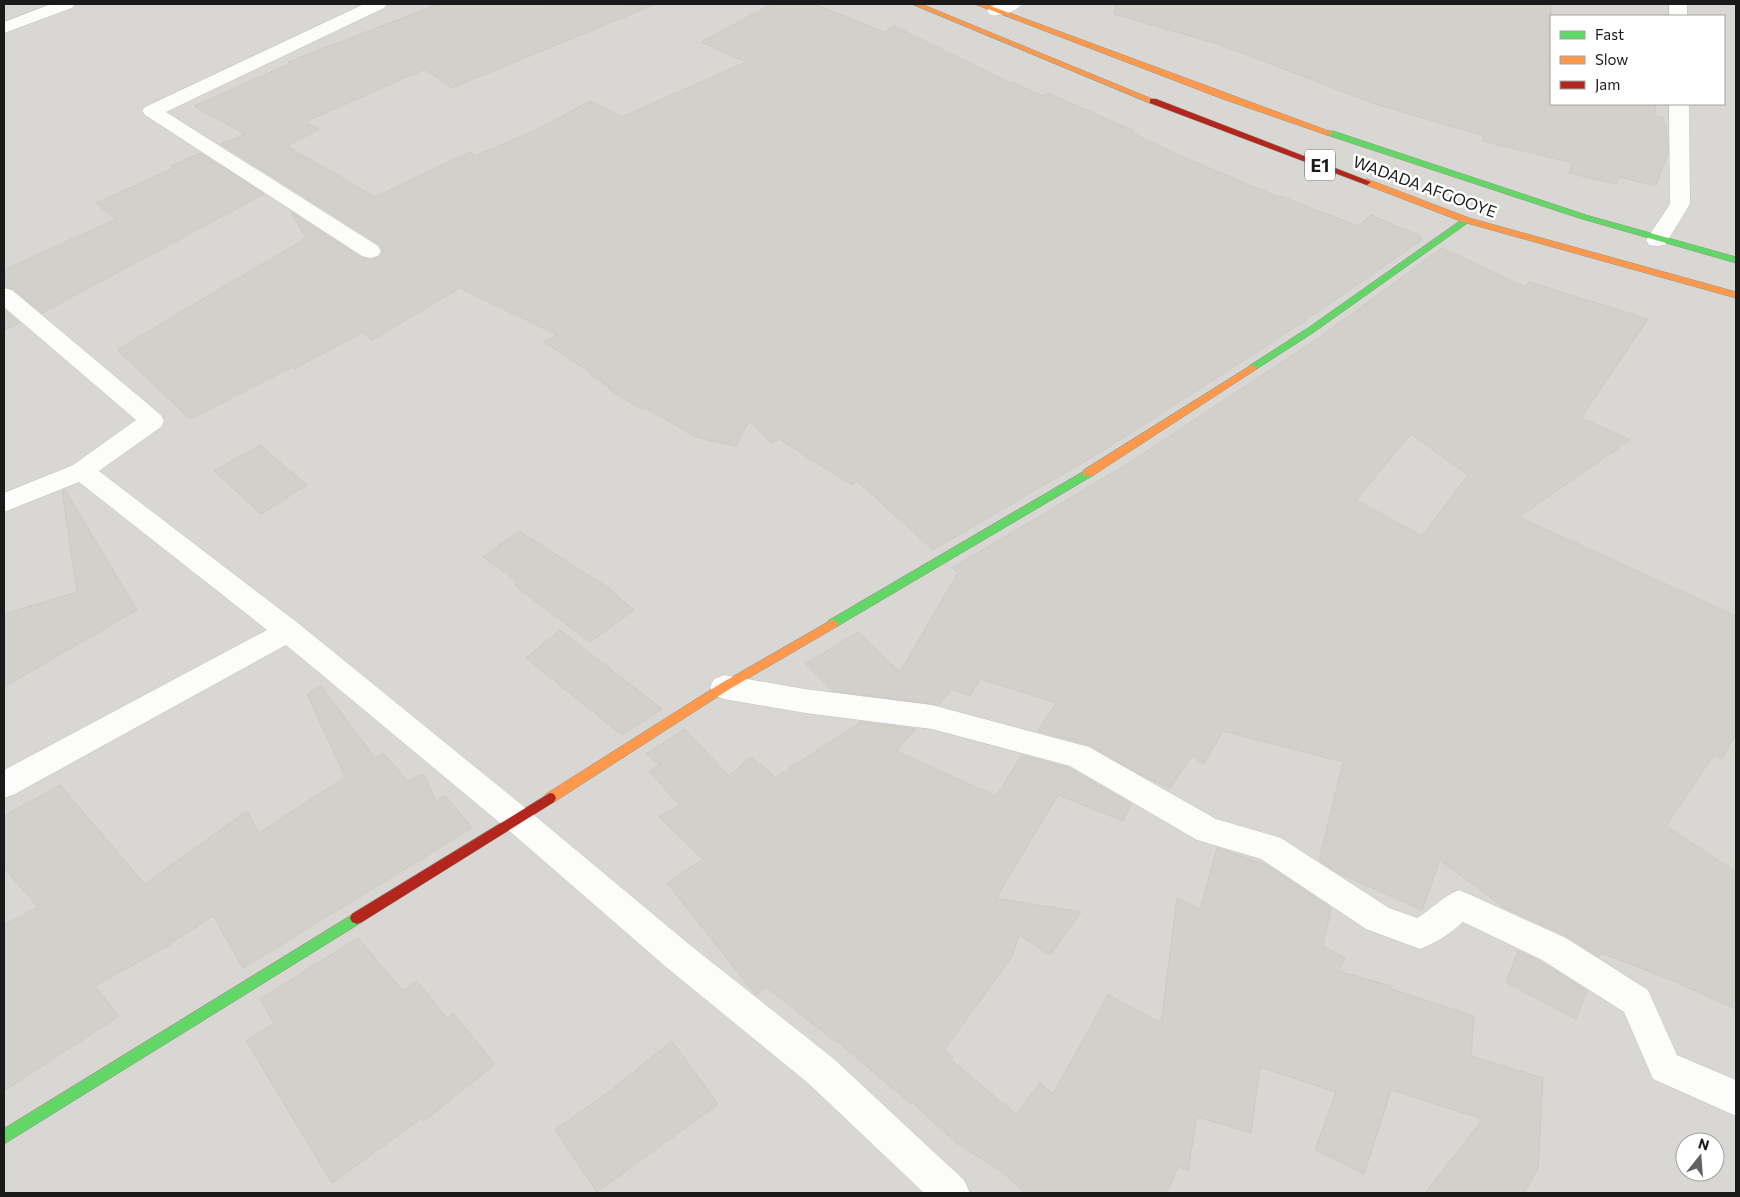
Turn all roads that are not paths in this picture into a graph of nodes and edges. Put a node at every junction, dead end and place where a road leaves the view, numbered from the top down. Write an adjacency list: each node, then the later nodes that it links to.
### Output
1 (66, 4): 7 (street)
2 (378, 4): 11 (street)
3 (915, 4): 9 (main road, WADADA AFGOOYE / E1)
4 (979, 4): 6 (main road, WADADA AFGOOYE / E1)
5 (1013, 4): 6 (street)
6 (996, 11): 10 (main road, WADADA AFGOOYE / E1)
7 (4, 28)
8 (1679, 105): 10 (street)
9 (1466, 220): 13 (main road, WADADA AFGOOYE / E1); 18 (main road)
10 (1657, 240): 12 (main road, WADADA AFGOOYE / E1)
11 (370, 251)
12 (1736, 260)
13 (1736, 294)
14 (4, 295): 15 (street)
15 (82, 471): 16 (street); 17 (street)
16 (4, 503)
17 (288, 630): 19 (street); 20 (street)
18 (724, 687): 20 (main road); 21 (street)
19 (4, 785)
20 (518, 819): 22 (main road); 23 (street)
21 (1736, 1098)
22 (4, 1137)
23 (951, 1193)

